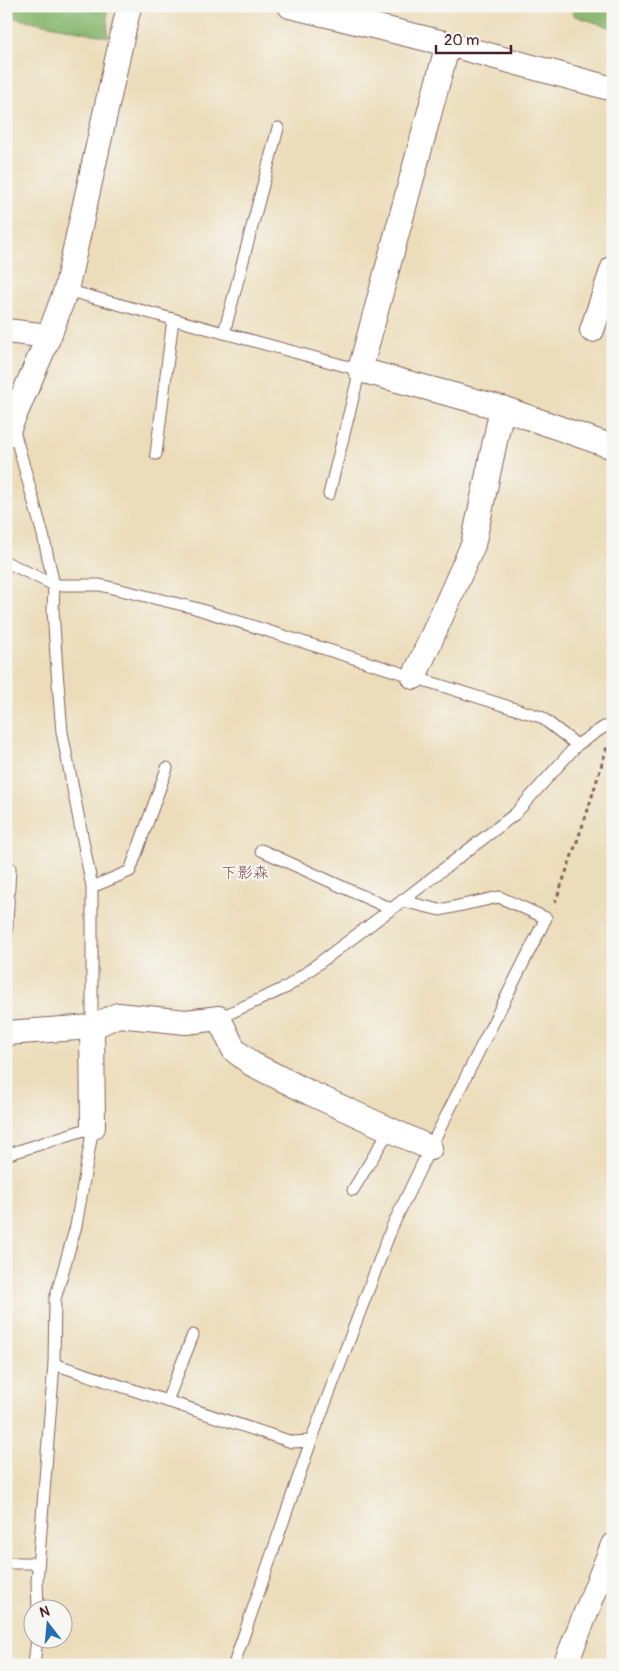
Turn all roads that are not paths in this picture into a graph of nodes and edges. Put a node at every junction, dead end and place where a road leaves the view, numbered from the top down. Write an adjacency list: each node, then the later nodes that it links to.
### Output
1 (130, 6): 8 (street)
2 (290, 6): 3 (street)
3 (325, 11): 4 (street)
4 (448, 44): 5 (street); 14 (street)
5 (613, 89)
6 (278, 128): 12 (lane)
7 (611, 280): 10 (street)
8 (66, 290): 9 (lane); 13 (street)
9 (172, 319): 12 (lane); 18 (lane)
10 (592, 330)
11 (6, 331): 13 (street)
12 (224, 334): 14 (lane)
13 (49, 336): 16 (street)
14 (360, 370): 15 (street); 19 (lane)
15 (502, 408): 17 (street); 22 (street)
16 (9, 429): 21 (lane)
17 (613, 447)
18 (156, 454)
19 (329, 494)
20 (6, 562): 21 (lane)
21 (54, 585): 22 (lane); 28 (lane)
22 (414, 677): 24 (lane)
23 (613, 727): 24 (lane)
24 (577, 745): 29 (lane)
25 (167, 768): 28 (lane)
26 (261, 850): 30 (lane)
27 (10, 868): 31 (lane)
28 (92, 887): 33 (lane)
29 (402, 901): 30 (lane); 37 (lane)
30 (391, 909): 32 (lane)
31 (6, 941)
32 (219, 1018): 33 (street); 36 (street)
33 (92, 1027): 34 (street); 35 (street)
34 (6, 1033)
35 (93, 1127): 38 (lane); 41 (lane)
36 (390, 1129): 37 (street); 39 (lane)
37 (430, 1148): 43 (lane)
38 (6, 1155)
39 (353, 1190)
40 (193, 1335): 42 (lane)
41 (54, 1364): 42 (lane); 46 (lane)
42 (167, 1401): 43 (lane)
43 (311, 1441): 50 (lane)
44 (613, 1545): 51 (street)
45 (6, 1563): 46 (lane)
46 (38, 1563): 47 (lane)
47 (38, 1598)
48 (36, 1648): 49 (lane)
49 (34, 1665)
50 (234, 1665)
51 (565, 1665)

